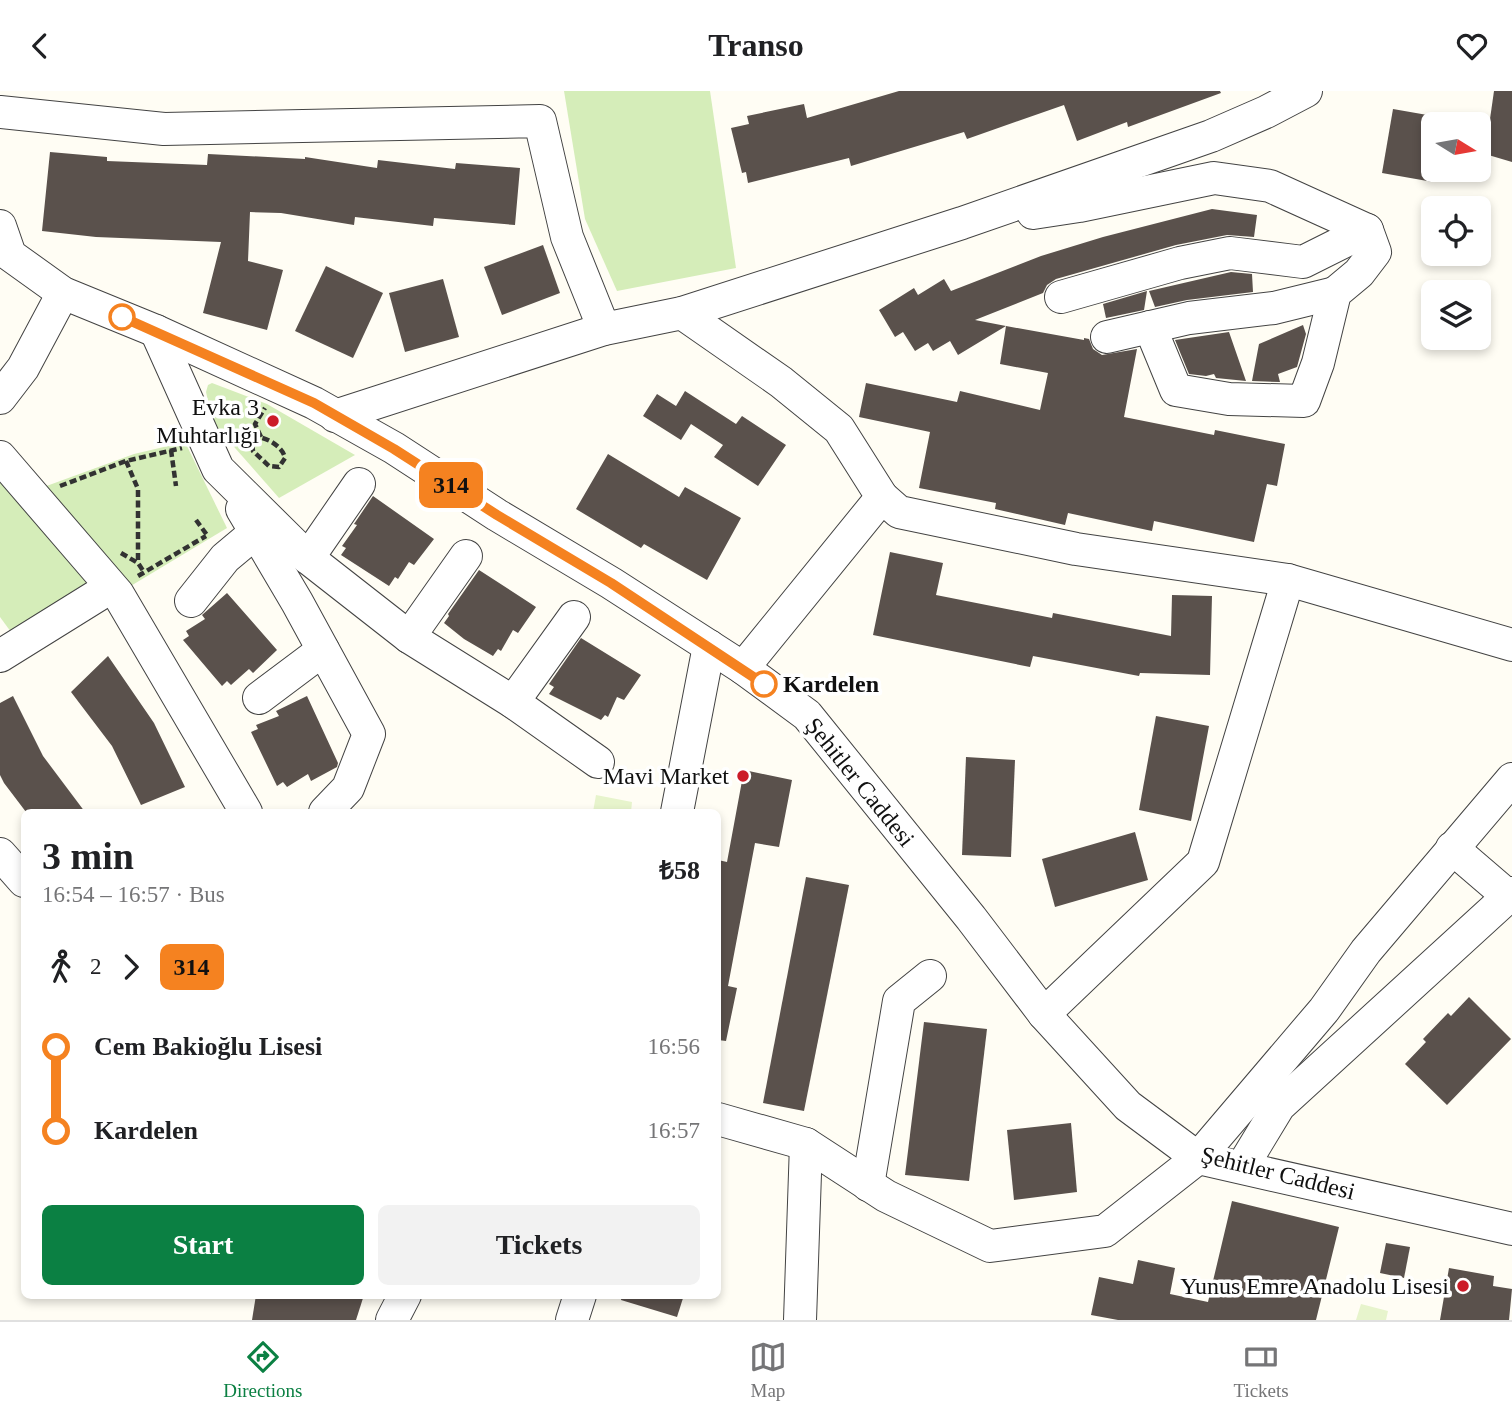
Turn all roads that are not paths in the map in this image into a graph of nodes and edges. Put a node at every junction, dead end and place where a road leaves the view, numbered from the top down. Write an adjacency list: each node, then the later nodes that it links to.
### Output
1 (1306, 91): 2 (street)
2 (1262, 102): 4 (street)
3 (0, 112): 12 (street)
4 (962, 223): 6 (street); 10 (street)
5 (0, 226): 7 (street, Şehitler Caddesi)
6 (1367, 230): 8 (street); 9 (street)
7 (63, 293): 13 (street, Şehitler Caddesi); 15 (street)
8 (1335, 293): 11 (street); 11 (street)
9 (1061, 297)
10 (682, 313): 12 (street); 20 (street)
11 (1150, 327): 14 (street)
12 (604, 329): 16 (street)
13 (156, 331): 16 (street, Şehitler Caddesi); 17 (street)
14 (1107, 337)
15 (0, 398)
16 (335, 417): 30 (street, Şehitler Caddesi)
17 (212, 455): 21 (street); 23 (street)
18 (0, 457): 25 (street)
19 (359, 484): 23 (street)
20 (882, 497): 24 (street); 33 (street)
21 (256, 532): 26 (street); 31 (street)
22 (467, 556): 28 (street)
23 (308, 558): 28 (street)
24 (1288, 580): 29 (street); 46 (street)
25 (122, 582): 32 (street); 38 (street)
26 (191, 601)
27 (574, 617): 35 (street)
28 (409, 637): 35 (street)
29 (1512, 645)
30 (709, 646): 33 (street, Şehitler Caddesi); 40 (street)
31 (323, 650): 34 (street); 39 (street)
32 (0, 656)
33 (743, 669): 46 (street, Şehitler Caddesi)
34 (259, 698)
35 (513, 702): 36 (street)
36 (598, 762)
37 (1512, 779): 41 (street)
38 (234, 806)
39 (328, 809)
40 (678, 809)
41 (1452, 848): 44 (street); 49 (street)
42 (0, 853): 43 (street)
43 (21, 878)
44 (1510, 894): 50 (street)
45 (930, 976): 51 (street)
46 (1044, 1014): 49 (street, Şehitler Caddesi)
47 (721, 1120): 48 (street)
48 (806, 1144): 51 (street); 57 (street)
49 (1198, 1157): 50 (street, Şehitler Caddesi); 51 (street)
50 (1242, 1167): 52 (street, Şehitler Caddesi)
51 (869, 1185)
52 (1512, 1229)
53 (403, 1299): 55 (street)
54 (579, 1299): 56 (street)
55 (392, 1320)
56 (572, 1320)
57 (800, 1320)

